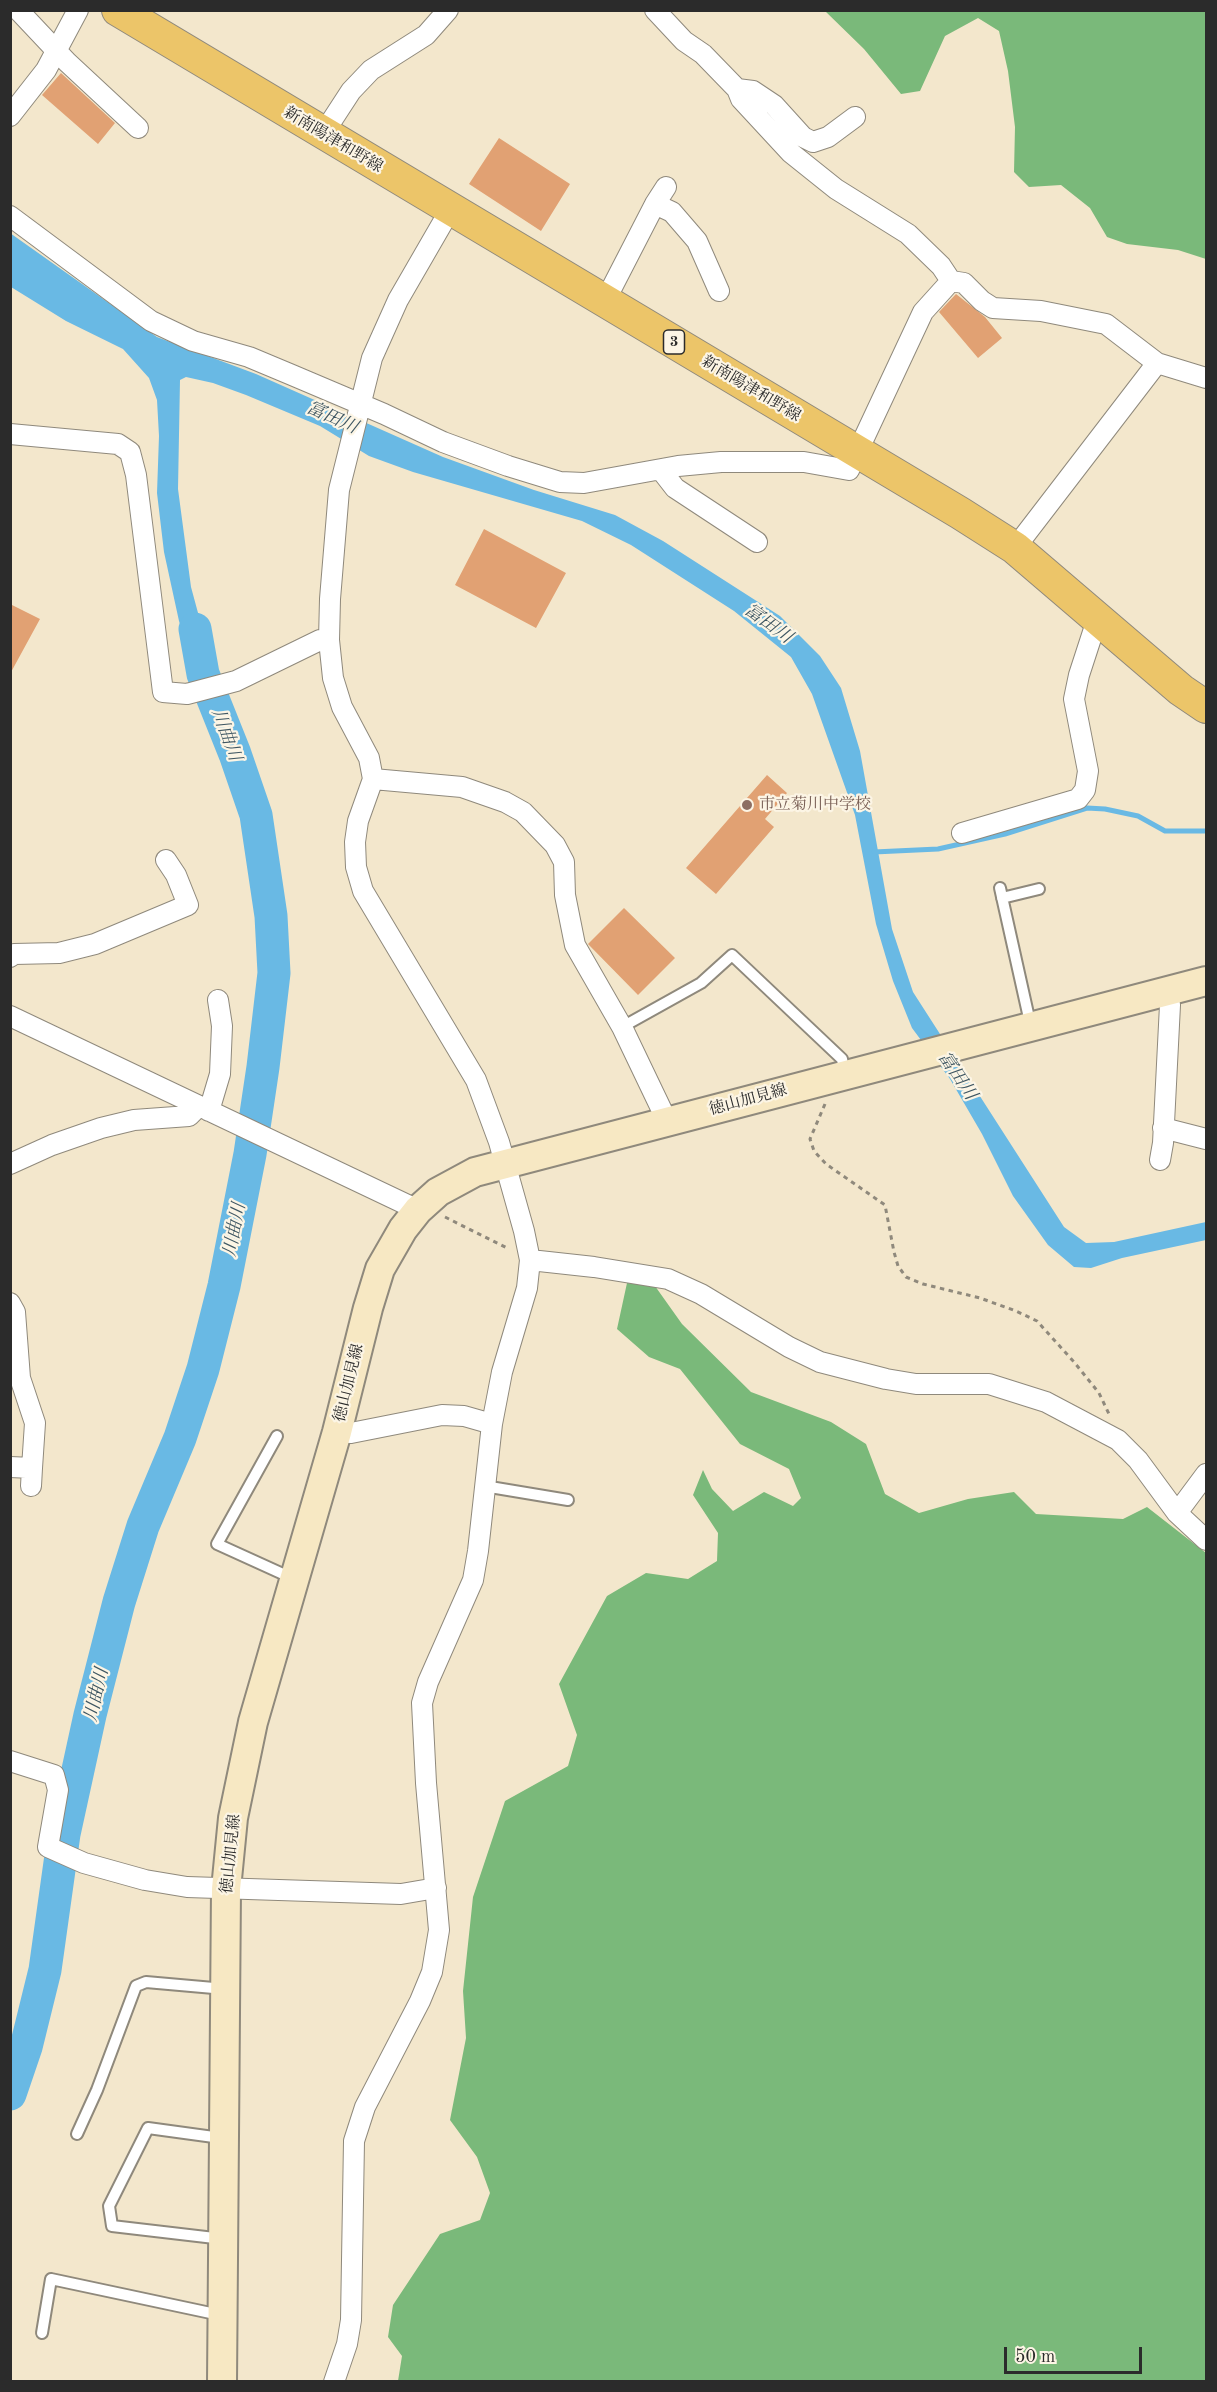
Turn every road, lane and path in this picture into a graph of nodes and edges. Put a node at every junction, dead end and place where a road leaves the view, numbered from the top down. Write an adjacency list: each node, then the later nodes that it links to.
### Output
1 (18, 10): 6 (street)
2 (78, 10): 6 (street)
3 (118, 10): 11 (main road, 新南陽津和野線 / 3)
4 (448, 10): 11 (street)
5 (655, 10): 7 (street)
6 (56, 51): 8 (street); 10 (street)
7 (737, 89): 9 (street); 16 (street)
8 (10, 116)
9 (855, 117)
10 (138, 128)
11 (323, 134): 14 (main road, 新南陽津和野線 / 3)
12 (666, 187): 13 (street)
13 (655, 204): 17 (street); 18 (street)
14 (450, 210): 18 (main road, 新南陽津和野線 / 3); 21 (street)
15 (10, 216): 21 (street)
16 (951, 281): 19 (street); 23 (street)
17 (718, 291)
18 (605, 301): 23 (main road, 新南陽津和野線 / 3)
19 (1157, 363): 20 (street); 26 (street)
20 (1206, 378)
21 (360, 410): 24 (street); 28 (street)
22 (10, 434): 28 (street)
23 (857, 452): 24 (street); 26 (main road, 新南陽津和野線 / 3)
24 (661, 470): 25 (street)
25 (757, 542)
26 (1015, 548): 27 (main road, 新南陽津和野線 / 3)
27 (1101, 623): 29 (main road, 新南陽津和野線 / 3); 31 (street)
28 (329, 640): 30 (street)
29 (1206, 707)
30 (373, 778): 39 (street); 48 (street)
31 (962, 833)
32 (166, 860): 34 (street)
33 (1039, 889): 40 (lane)
34 (10, 957)
35 (1206, 981): 36 (street, 徳山加見線)
36 (1167, 992): 40 (street, 徳山加見線); 44 (street)
37 (218, 1000): 42 (street)
38 (10, 1016): 42 (street)
39 (622, 1027): 41 (lane); 43 (street)
40 (1031, 1027): 41 (street, 徳山加見線)
41 (838, 1076): 43 (street, 徳山加見線); 55 (path)
42 (204, 1108): 47 (street); 49 (street)
43 (667, 1121): 48 (street, 徳山加見線)
44 (1163, 1128): 45 (street); 46 (street)
45 (1206, 1139)
46 (1160, 1160)
47 (10, 1164)
48 (505, 1164): 49 (street, 徳山加見線); 50 (street)
49 (418, 1210): 50 (path); 53 (street, 徳山加見線)
50 (530, 1260): 52 (street); 55 (street)
51 (10, 1303): 56 (street)
52 (492, 1424): 53 (street); 58 (street)
53 (337, 1432): 62 (street, 徳山加見線)
54 (277, 1436): 62 (lane)
55 (1118, 1440): 60 (street)
56 (10, 1467)
57 (1206, 1474): 60 (street)
58 (484, 1486): 59 (lane); 64 (street)
59 (568, 1500)
60 (1177, 1513): 61 (street)
61 (1206, 1540)
62 (294, 1579): 65 (street, 徳山加見線)
63 (10, 1761): 65 (street)
64 (436, 1888): 65 (street); 73 (street)
65 (226, 1889): 66 (street, 徳山加見線)
66 (226, 1989): 67 (lane); 68 (street, 徳山加見線)
67 (77, 2134)
68 (223, 2139): 69 (street, 徳山加見線); 69 (lane)
69 (223, 2239): 70 (street, 徳山加見線)
70 (222, 2316): 71 (lane); 72 (street, 徳山加見線)
71 (42, 2333)
72 (222, 2382)
73 (334, 2382)

